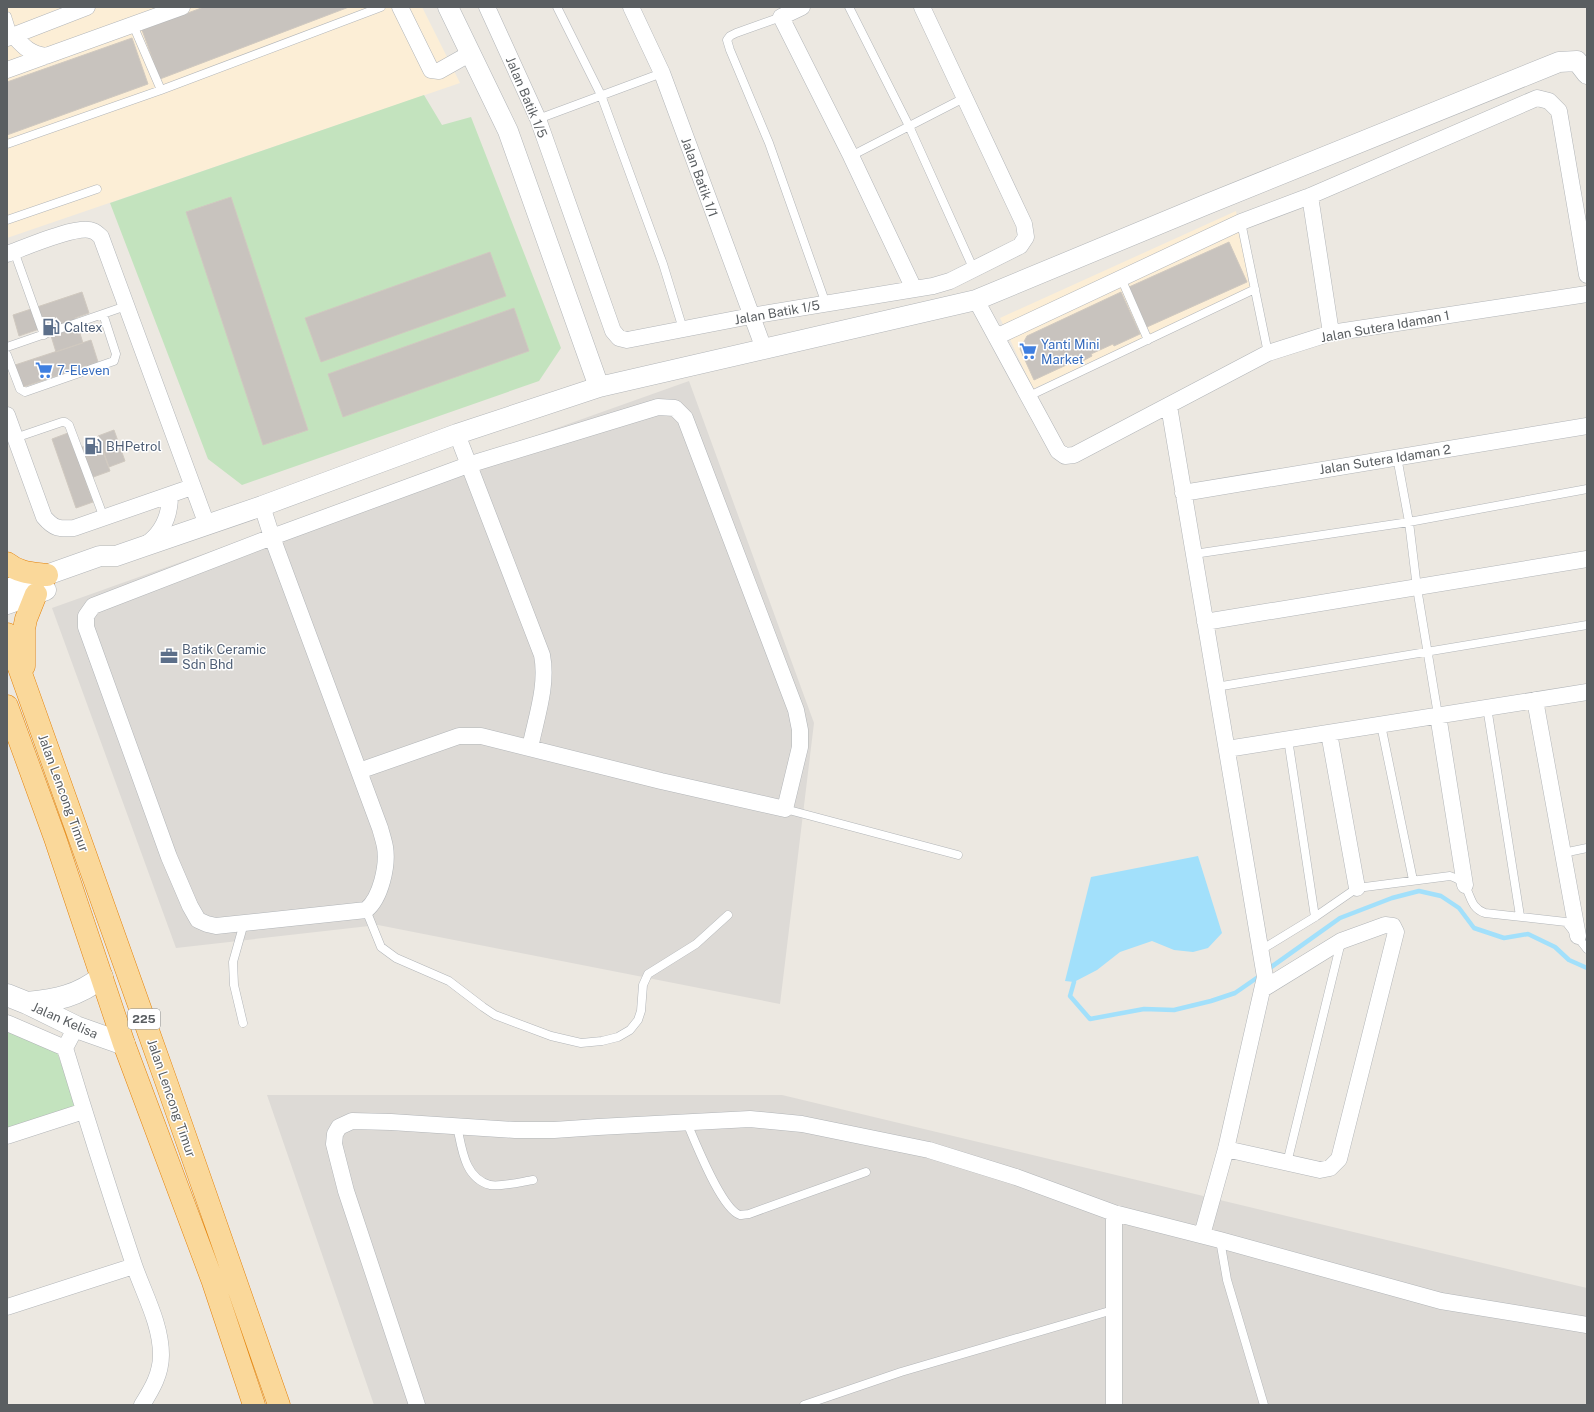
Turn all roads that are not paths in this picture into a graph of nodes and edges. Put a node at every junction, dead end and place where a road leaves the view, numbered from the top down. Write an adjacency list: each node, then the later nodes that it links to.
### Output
1 (87, 7): 15 (street)
2 (182, 7): 14 (street)
3 (381, 7): 21 (lane)
4 (400, 7): 16 (street)
5 (448, 7): 16 (street)
6 (487, 7): 24 (street, Jalan Batik 1/5)
7 (557, 7): 22 (lane)
8 (631, 7): 19 (street, Jalan Batik 1/1)
9 (802, 7): 13 (street)
10 (850, 7): 25 (lane)
11 (922, 7): 23 (street, Jalan Batik 1/5)
12 (7, 16): 15 (lane)
13 (781, 17): 27 (street); 40 (lane)
14 (133, 25): 17 (street); 21 (lane)
15 (10, 37): 17 (street)
16 (471, 53): 53 (street)
17 (46, 56): 18 (street)
18 (7, 70)
19 (662, 73): 22 (lane); 43 (street, Jalan Batik 1/1)
20 (1587, 74): 39 (street)
21 (161, 90): 26 (lane)
22 (601, 95): 24 (lane); 44 (lane)
23 (964, 98): 25 (lane); 33 (street, Jalan Batik 1/5)
24 (538, 119): 44 (street, Jalan Batik 1/5)
25 (909, 126): 27 (lane); 33 (lane)
26 (7, 144)
27 (851, 156): 36 (street)
28 (96, 189): 30 (lane)
29 (1310, 196): 31 (street); 34 (street); 45 (street)
30 (7, 220)
31 (1241, 222): 35 (street); 37 (lane)
32 (11, 252): 41 (street); 46 (lane)
33 (974, 270): 36 (street, Jalan Batik 1/5)
34 (1587, 275)
35 (1121, 278): 47 (street); 48 (lane)
36 (914, 289): 40 (street, Jalan Batik 1/5)
37 (1255, 289): 48 (lane); 51 (lane)
38 (1587, 294): 45 (street, Jalan Sutera Idaman 1)
39 (976, 300): 47 (street); 50 (street)
40 (826, 304): 43 (street, Jalan Batik 1/5)
41 (126, 306): 42 (lane); 62 (street)
42 (103, 314): 46 (lane); 52 (lane)
43 (751, 316): 44 (street, Jalan Batik 1/5); 50 (street, Jalan Batik 1/1)
44 (683, 329)
45 (1331, 333): 51 (street, Jalan Sutera Idaman 1)
46 (44, 335): 49 (lane)
47 (996, 337): 54 (street)
48 (1148, 340): 54 (lane)
49 (7, 347)
50 (764, 350): 53 (street)
51 (1268, 353): 55 (street, Jalan Sutera Idaman 1)
52 (7, 355)
53 (599, 387): 58 (street)
54 (1027, 397): 55 (street, Jalan Sutera Idaman 1)
55 (1169, 406): 64 (street)
56 (7, 415): 59 (street)
57 (1587, 426): 60 (street, Jalan Sutera Idaman 2)
58 (457, 434): 61 (street); 66 (street)
59 (15, 438): 67 (street); 67 (lane)
60 (1397, 457): 64 (street, Jalan Sutera Idaman 2); 68 (lane)
61 (468, 465): 70 (street); 95 (street); 98 (street)
62 (192, 487): 65 (street); 69 (street)
63 (1587, 490): 68 (lane)
64 (1183, 493): 72 (street)
65 (170, 495): 67 (street); 71 (street)
66 (262, 506): 69 (street); 70 (street)
67 (104, 518)
68 (1409, 522): 72 (lane); 77 (lane)
69 (207, 525): 71 (street)
70 (272, 537): 97 (street); 109 (street)
71 (142, 547): 73 (street)
72 (1194, 554): 81 (street)
73 (116, 556): 76 (street); 79 (street)
74 (1587, 559): 77 (street)
75 (7, 563): 76 (highway)
76 (47, 575): 78 (street)
77 (1417, 588): 81 (street); 84 (lane)
78 (7, 589)
79 (36, 594): 80 (street); 85 (highway)
80 (7, 604)
81 (1205, 622): 86 (street)
82 (1587, 625): 84 (lane)
83 (7, 634): 85 (highway, Jalan Lencong Timur / 225)
84 (1427, 652): 86 (lane); 91 (lane)
85 (23, 679): 139 (highway, Jalan Lencong Timur / 225)
86 (1216, 687): 96 (street)
87 (1587, 692): 88 (street)
88 (1535, 700): 90 (street); 100 (street)
89 (7, 706): 114 (highway, Jalan Lencong Timur / 225)
90 (1487, 707): 91 (street); 107 (lane)
91 (1438, 715): 92 (street); 103 (street)
92 (1381, 724): 93 (street); 102 (lane)
93 (1329, 732): 94 (street); 104 (street)
94 (1288, 739): 96 (street); 108 (lane)
95 (530, 748): 97 (street); 98 (street)
96 (1227, 748): 113 (street)
97 (359, 771): 105 (street)
98 (785, 809): 101 (lane)
99 (1587, 848): 100 (lane)
100 (1562, 853): 110 (street)
101 (958, 854)
102 (1413, 880): 103 (lane); 104 (lane)
103 (1465, 885): 107 (lane)
104 (1357, 888): 108 (lane)
105 (366, 910): 106 (lane); 109 (street)
106 (728, 915)
107 (1520, 916): 110 (lane)
108 (1315, 917): 113 (lane)
109 (244, 923): 118 (lane)
110 (1578, 936): 112 (lane)
111 (1341, 941): 113 (street); 127 (lane); 127 (street)
112 (1587, 949)
113 (1263, 970): 126 (street)
114 (102, 977): 116 (main road); 120 (highway, Jalan Lencong Timur / 225)
115 (7, 995): 116 (main road, Jalan Kelisa)
116 (28, 1003): 119 (main road, Jalan Kelisa)
117 (7, 1023): 121 (street)
118 (243, 1023)
119 (76, 1027): 120 (main road, Jalan Kelisa); 121 (street)
120 (124, 1044): 138 (highway, Jalan Lencong Timur / 225)
121 (65, 1048): 122 (street)
122 (84, 1111): 125 (street); 133 (street)
123 (687, 1123): 124 (street); 128 (lane); 130 (street)
124 (457, 1126): 129 (lane); 140 (street)
125 (7, 1136)
126 (1226, 1149): 127 (street); 131 (street)
127 (1287, 1163)
128 (866, 1172)
129 (533, 1180)
130 (1114, 1213): 131 (street); 135 (street)
131 (1202, 1235): 132 (street)
132 (1220, 1240): 136 (street); 143 (lane)
133 (134, 1266): 134 (street); 137 (street)
134 (7, 1307)
135 (1113, 1310): 141 (lane); 142 (street)
136 (1587, 1325)
137 (142, 1405)
138 (254, 1405)
139 (280, 1405)
140 (417, 1405)
141 (804, 1405)
142 (1114, 1405)
143 (1264, 1405)

